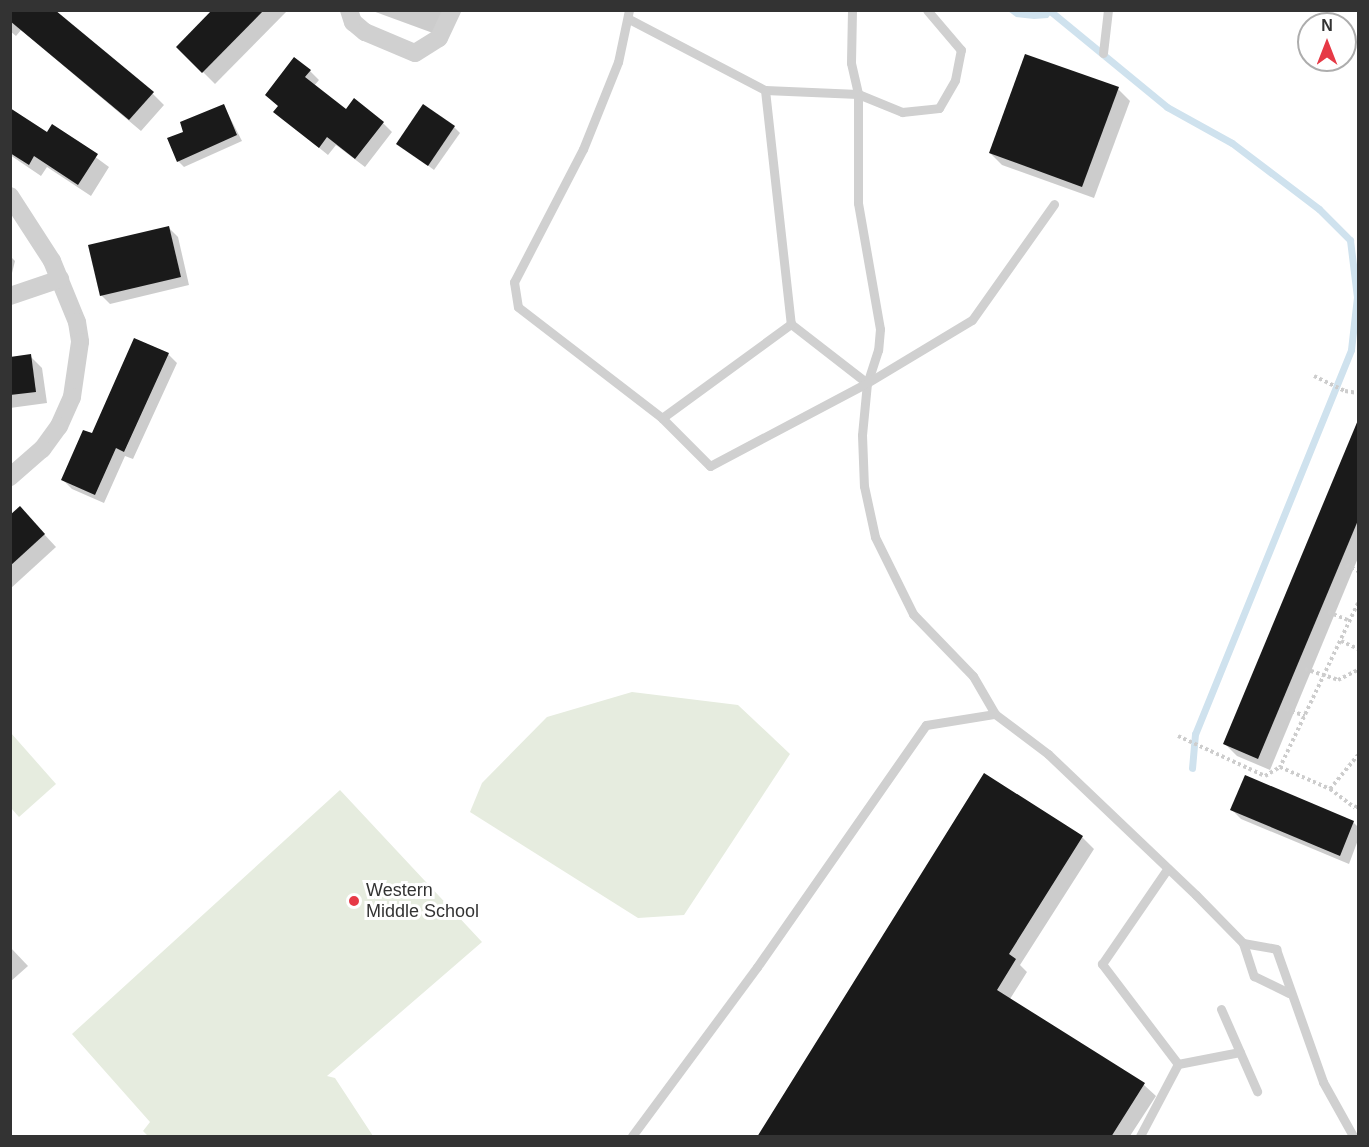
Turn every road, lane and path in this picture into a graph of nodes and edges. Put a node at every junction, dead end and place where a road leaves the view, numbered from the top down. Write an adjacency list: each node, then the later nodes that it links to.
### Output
1 (349, 10): 2 (street)
2 (452, 10)
3 (852, 10): 9 (lane)
4 (927, 10): 9 (lane)
5 (1108, 10): 7 (lane)
6 (629, 15): 8 (lane); 18 (lane)
7 (1103, 53)
8 (765, 90): 9 (lane); 14 (lane)
9 (858, 94): 16 (lane)
10 (10, 196): 12 (street)
11 (1054, 204): 16 (lane)
12 (60, 279): 13 (street); 19 (street)
13 (10, 296)
14 (791, 324): 16 (lane); 18 (lane)
15 (1314, 376): 17 (path)
16 (867, 383): 18 (lane); 31 (lane)
17 (1359, 393)
18 (662, 418)
19 (10, 477)
20 (1346, 565): 21 (path)
21 (1359, 571)
22 (1359, 603): 24 (path)
23 (1328, 612): 24 (path)
24 (1350, 621): 25 (path)
25 (1341, 641): 26 (path); 29 (path)
26 (1359, 649)
27 (1305, 669): 29 (path)
28 (1359, 669): 29 (path)
29 (1324, 677): 32 (path)
30 (1286, 709): 32 (path)
31 (995, 714): 39 (lane); 46 (lane)
32 (1305, 716): 35 (path)
33 (1178, 736): 35 (path)
34 (1359, 755): 36 (path)
35 (1280, 767): 36 (path)
36 (1330, 789): 37 (path)
37 (1357, 806): 38 (path)
38 (1351, 814)
39 (1168, 868): 40 (lane); 44 (lane)
40 (1244, 944): 41 (lane); 41 (lane)
41 (1289, 993): 48 (lane)
42 (1221, 1009): 43 (lane)
43 (1240, 1052): 44 (lane); 45 (lane)
44 (1178, 1064): 47 (lane)
45 (1257, 1092)
46 (632, 1137)
47 (1140, 1137)
48 (1353, 1137)

